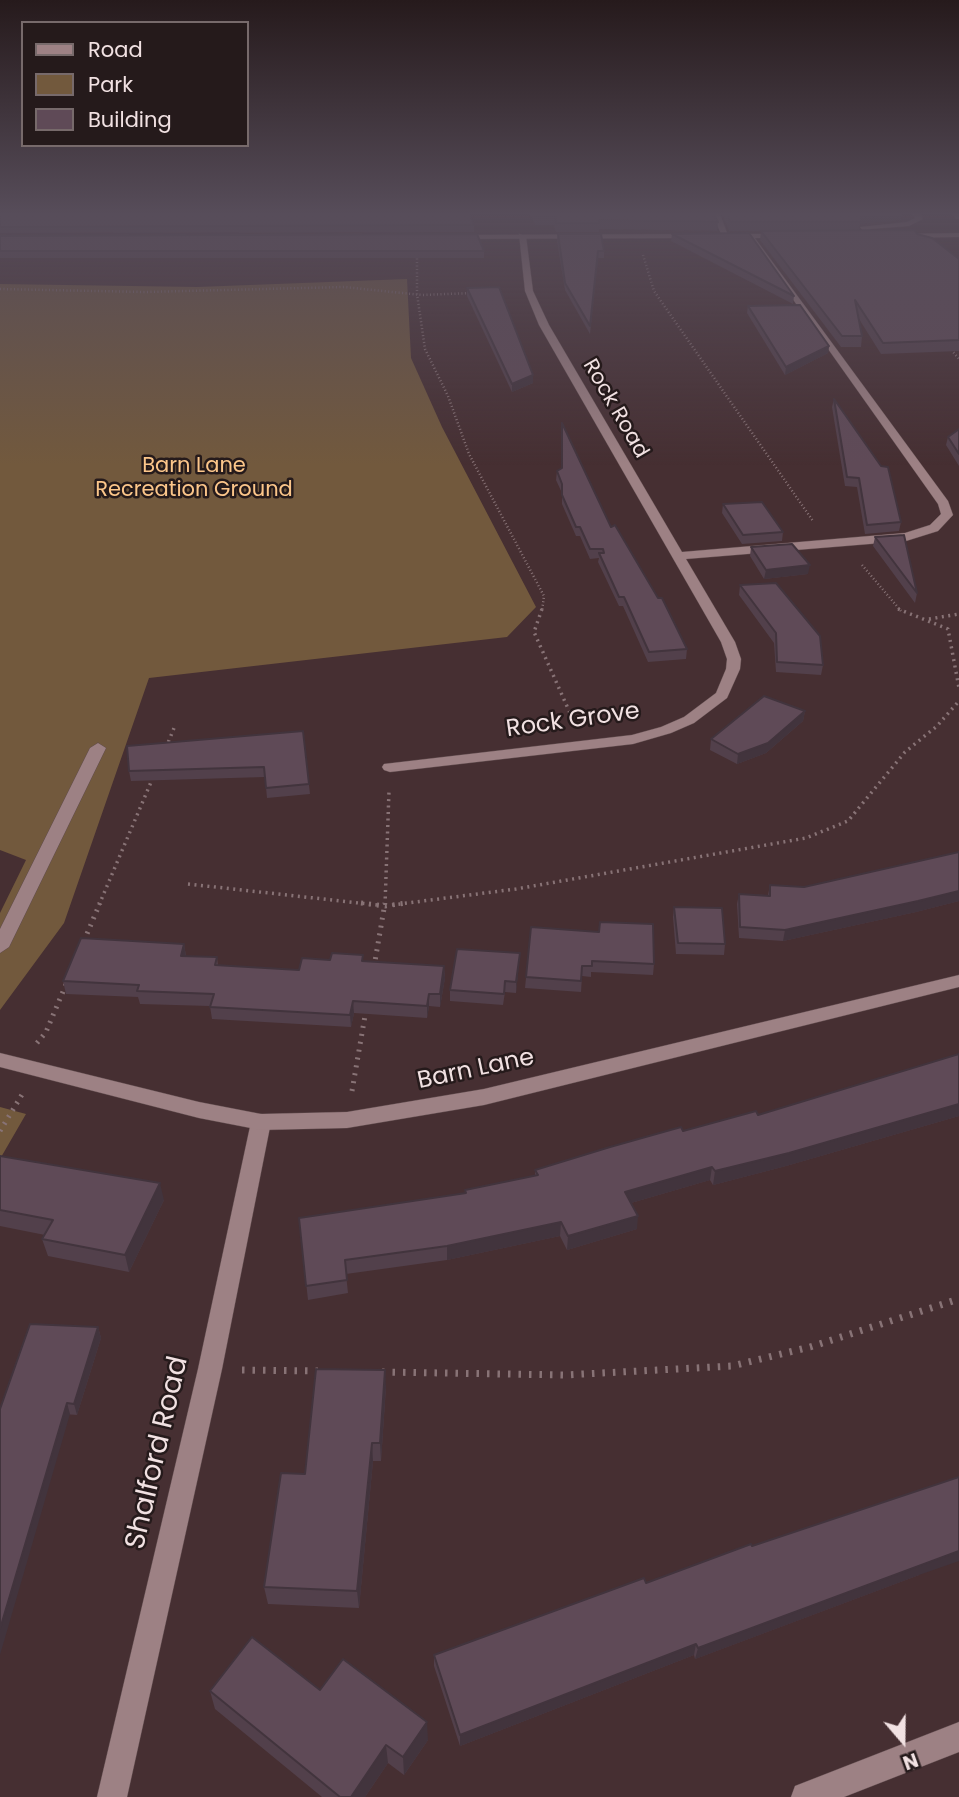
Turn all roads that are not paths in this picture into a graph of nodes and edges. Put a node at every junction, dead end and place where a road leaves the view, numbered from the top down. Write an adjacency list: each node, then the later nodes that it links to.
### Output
1 (532, 298): 3 (street, Rock Road)
2 (796, 298): 3 (street)
3 (678, 556): 5 (street, Rock Grove)
4 (97, 748): 6 (street)
5 (390, 767)
6 (0, 947)
7 (959, 981): 9 (street, Barn Lane)
8 (18, 1065): 9 (street, Barn Lane)
9 (261, 1122): 11 (street, Shalford Road)
10 (959, 1737): 12 (street)
11 (112, 1797)
12 (806, 1797)

